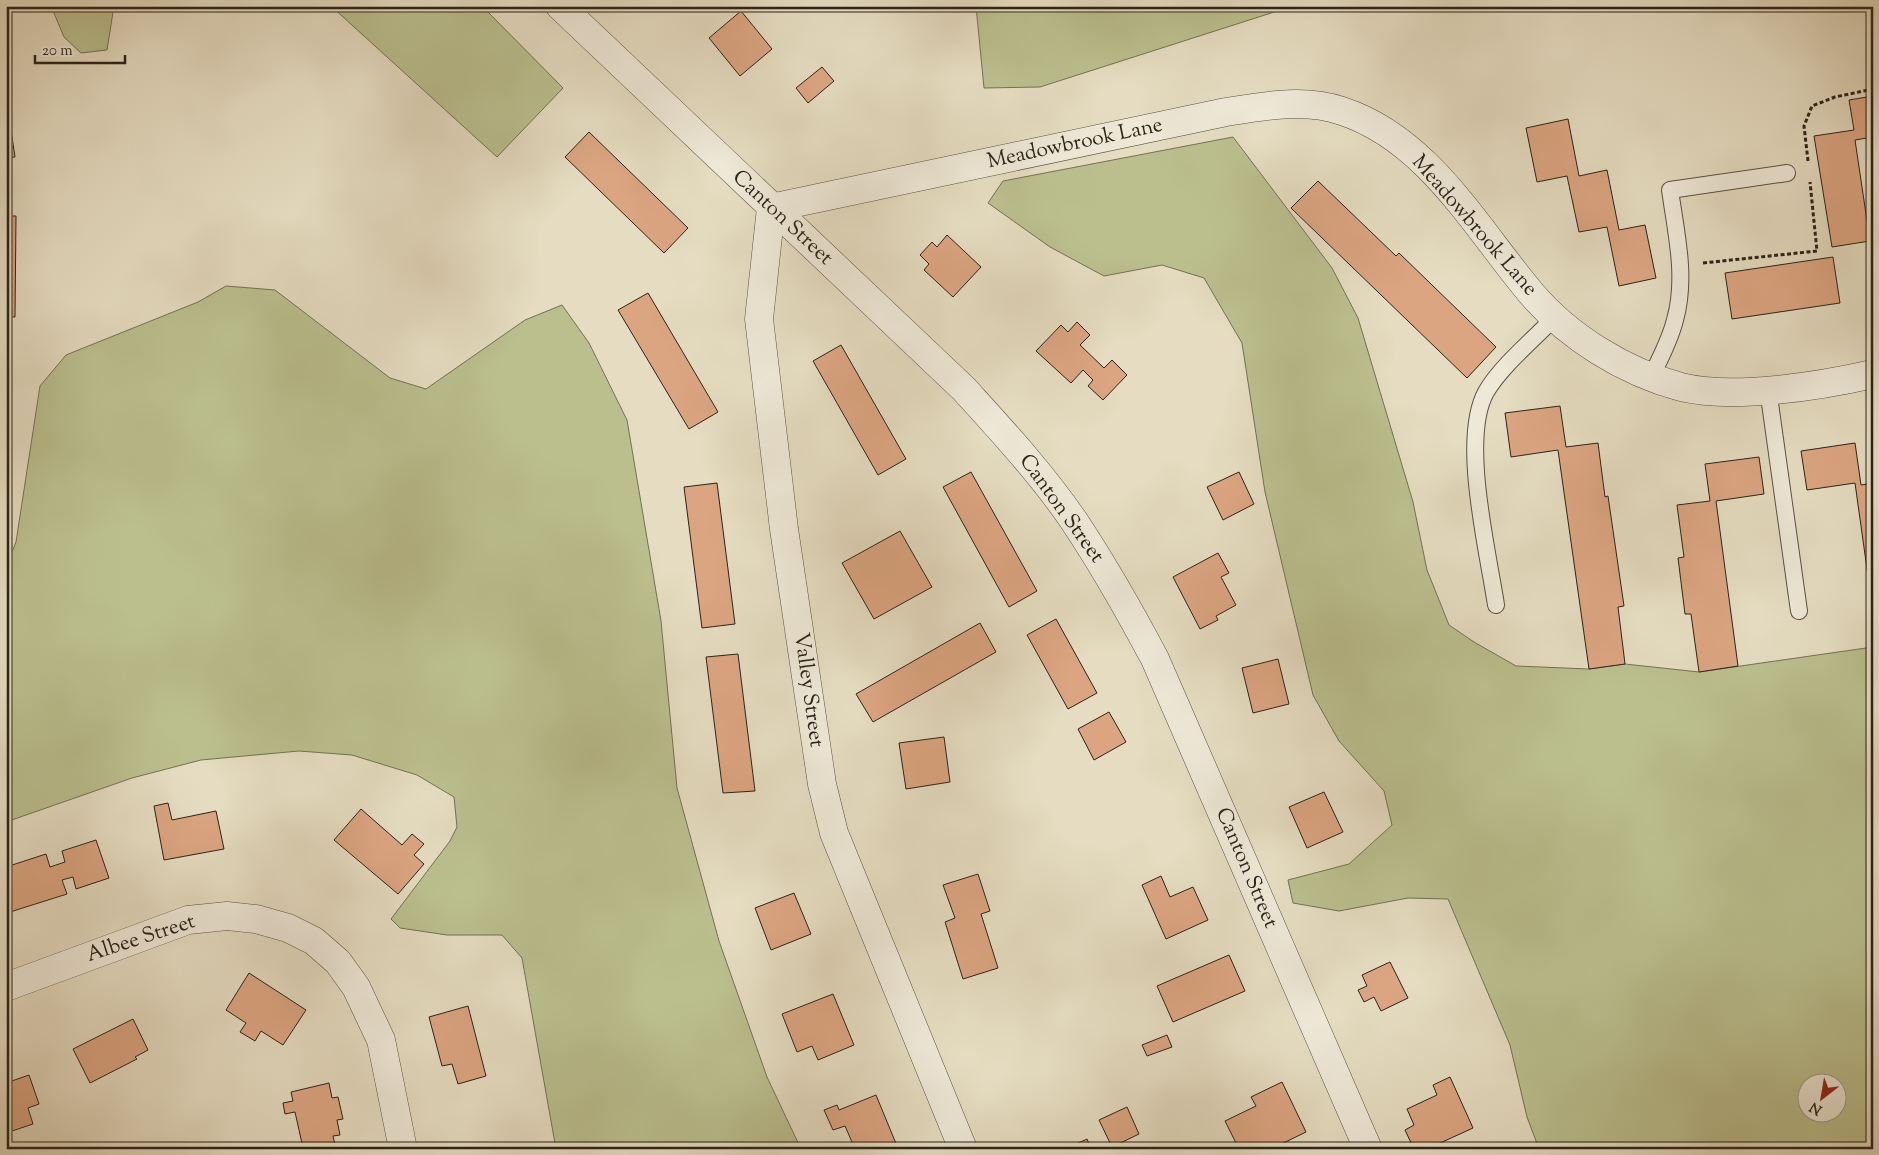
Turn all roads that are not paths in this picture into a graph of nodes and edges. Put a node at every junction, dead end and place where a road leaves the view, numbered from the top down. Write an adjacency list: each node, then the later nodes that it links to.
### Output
1 (560, 6): 3 (street, Canton Street)
2 (1787, 172): 6 (lane)
3 (771, 208): 4 (street, Meadowbrook Lane); 12 (street, Valley Street); 13 (street, Canton Street)
4 (1555, 317): 6 (street, Meadowbrook Lane); 8 (lane)
5 (1873, 374): 7 (street, Meadowbrook Lane)
6 (1651, 377): 7 (street, Meadowbrook Lane)
7 (1768, 389): 9 (lane)
8 (1496, 605)
9 (1799, 611)
10 (6, 987): 11 (street, Albee Street)
11 (403, 1149)
12 (963, 1149)
13 (1368, 1149)

